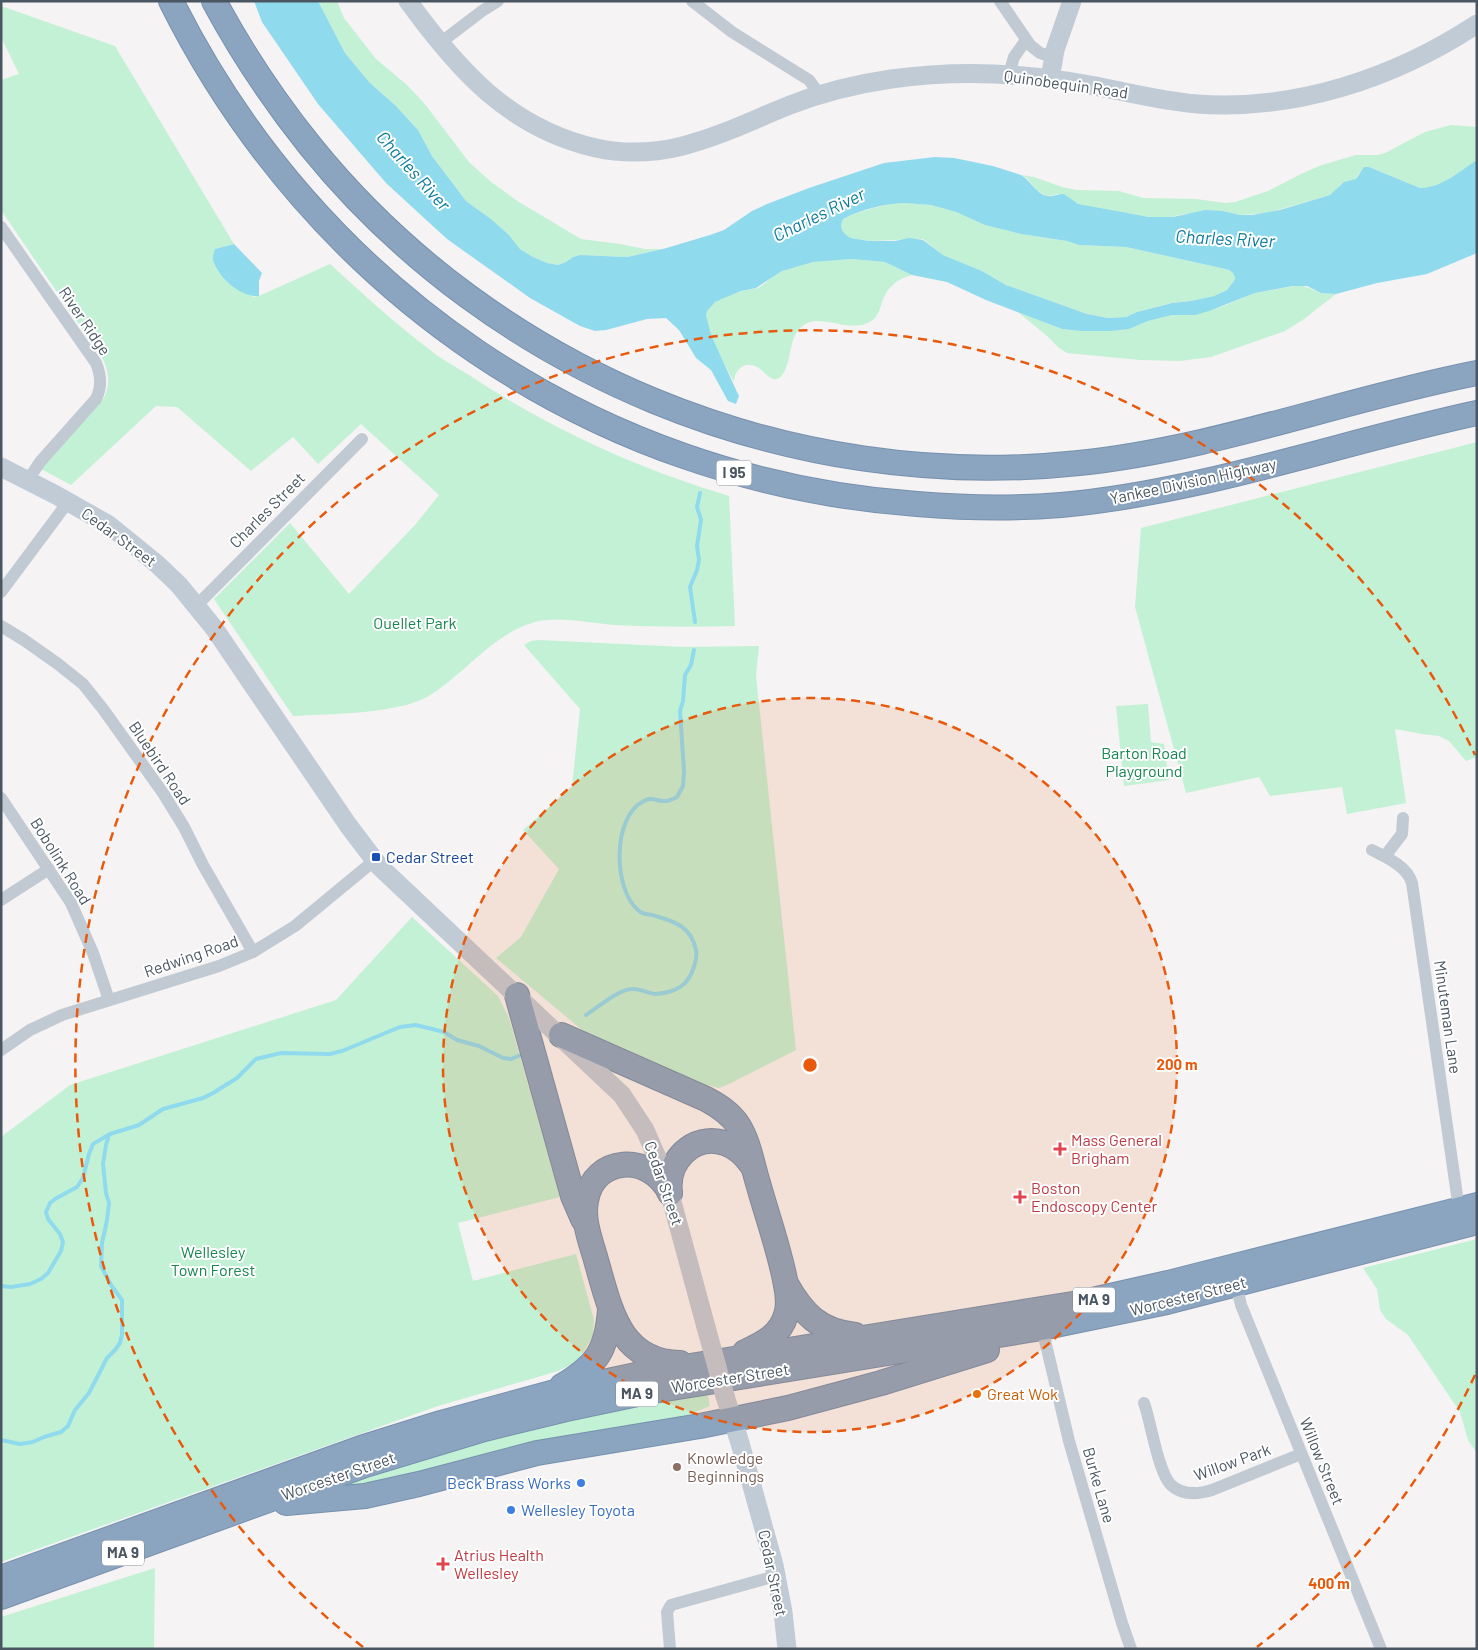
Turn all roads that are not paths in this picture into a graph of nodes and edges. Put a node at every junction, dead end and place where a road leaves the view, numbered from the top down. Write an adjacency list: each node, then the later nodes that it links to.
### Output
1 (171, 1): 17 (highway, Yankee Division Highway / I 95)
2 (214, 1): 16 (highway, I 95)
3 (408, 1): 10 (main road, Quinobequin Road)
4 (498, 1): 10 (street)
5 (692, 1): 14 (street)
6 (1000, 1): 9 (street)
7 (1072, 1): 11 (main road)
8 (1477, 24): 13 (main road, Quinobequin Road)
9 (1026, 40): 11 (street); 12 (street)
10 (440, 43): 14 (main road, Quinobequin Road)
11 (1053, 57): 13 (main road)
12 (1009, 74): 13 (main road, Quinobequin Road); 14 (main road, Quinobequin Road)
13 (1050, 79)
14 (820, 95)
15 (1, 227): 20 (street, River Ridge)
16 (1477, 373)
17 (1477, 413)
18 (362, 439): 23 (street, Charles Street)
19 (1, 467): 20 (main road, Cedar Street)
20 (28, 480): 21 (main road, Cedar Street)
21 (68, 502): 22 (street); 23 (main road, Cedar Street)
22 (1, 592)
23 (197, 605): 29 (main road, Cedar Street)
24 (1, 626): 32 (street, Bluebird Road)
25 (1, 798): 30 (street, Bobolink Road)
26 (1403, 818): 28 (street)
27 (1372, 850): 28 (street, Minuteman Lane)
28 (1385, 856): 39 (street, Minuteman Lane)
29 (375, 860): 32 (street, Redwing Road); 33 (main road, Cedar Street)
30 (49, 869): 31 (street); 34 (street, Bobolink Road)
31 (1, 900)
32 (253, 952): 34 (street, Redwing Road)
33 (517, 995): 35 (main road, Cedar Street); 40 (highway)
34 (109, 1000): 36 (street, Redwing Road)
35 (561, 1036): 37 (highway); 38 (main road, Cedar Street)
36 (1, 1050)
37 (752, 1165): 38 (highway); 41 (highway)
38 (670, 1193): 40 (highway); 50 (main road, Cedar Street, bridge)
39 (1471, 1212): 42 (highway, Worcester Street / MA 9); 45 (highway, Worcester Street / MA 9)
40 (587, 1226): 43 (highway)
41 (786, 1284): 45 (highway); 46 (highway)
42 (1236, 1284): 44 (highway, Worcester Street / MA 9); 51 (street, Willow Street)
43 (610, 1310): 47 (highway); 48 (highway)
44 (1042, 1328): 50 (highway); 52 (highway, Worcester Street / MA 9); 58 (street, Burke Lane)
45 (874, 1336): 46 (highway, Worcester Street / MA 9)
46 (732, 1359): 47 (highway, Worcester Street / MA 9)
47 (704, 1364): 48 (highway, Worcester Street / MA 9)
48 (551, 1393): 54 (highway, Worcester Street / MA 9)
49 (1144, 1403): 51 (street, Willow Park)
50 (732, 1420): 52 (highway); 53 (main road, Cedar Street)
51 (1301, 1454): 59 (street, Willow Street)
52 (245, 1509): 55 (highway, Worcester Street / MA 9)
53 (776, 1576): 56 (street); 57 (main road, Cedar Street)
54 (1, 1578)
55 (1, 1598)
56 (670, 1649)
57 (787, 1649)
58 (1131, 1649)
59 (1381, 1649)

